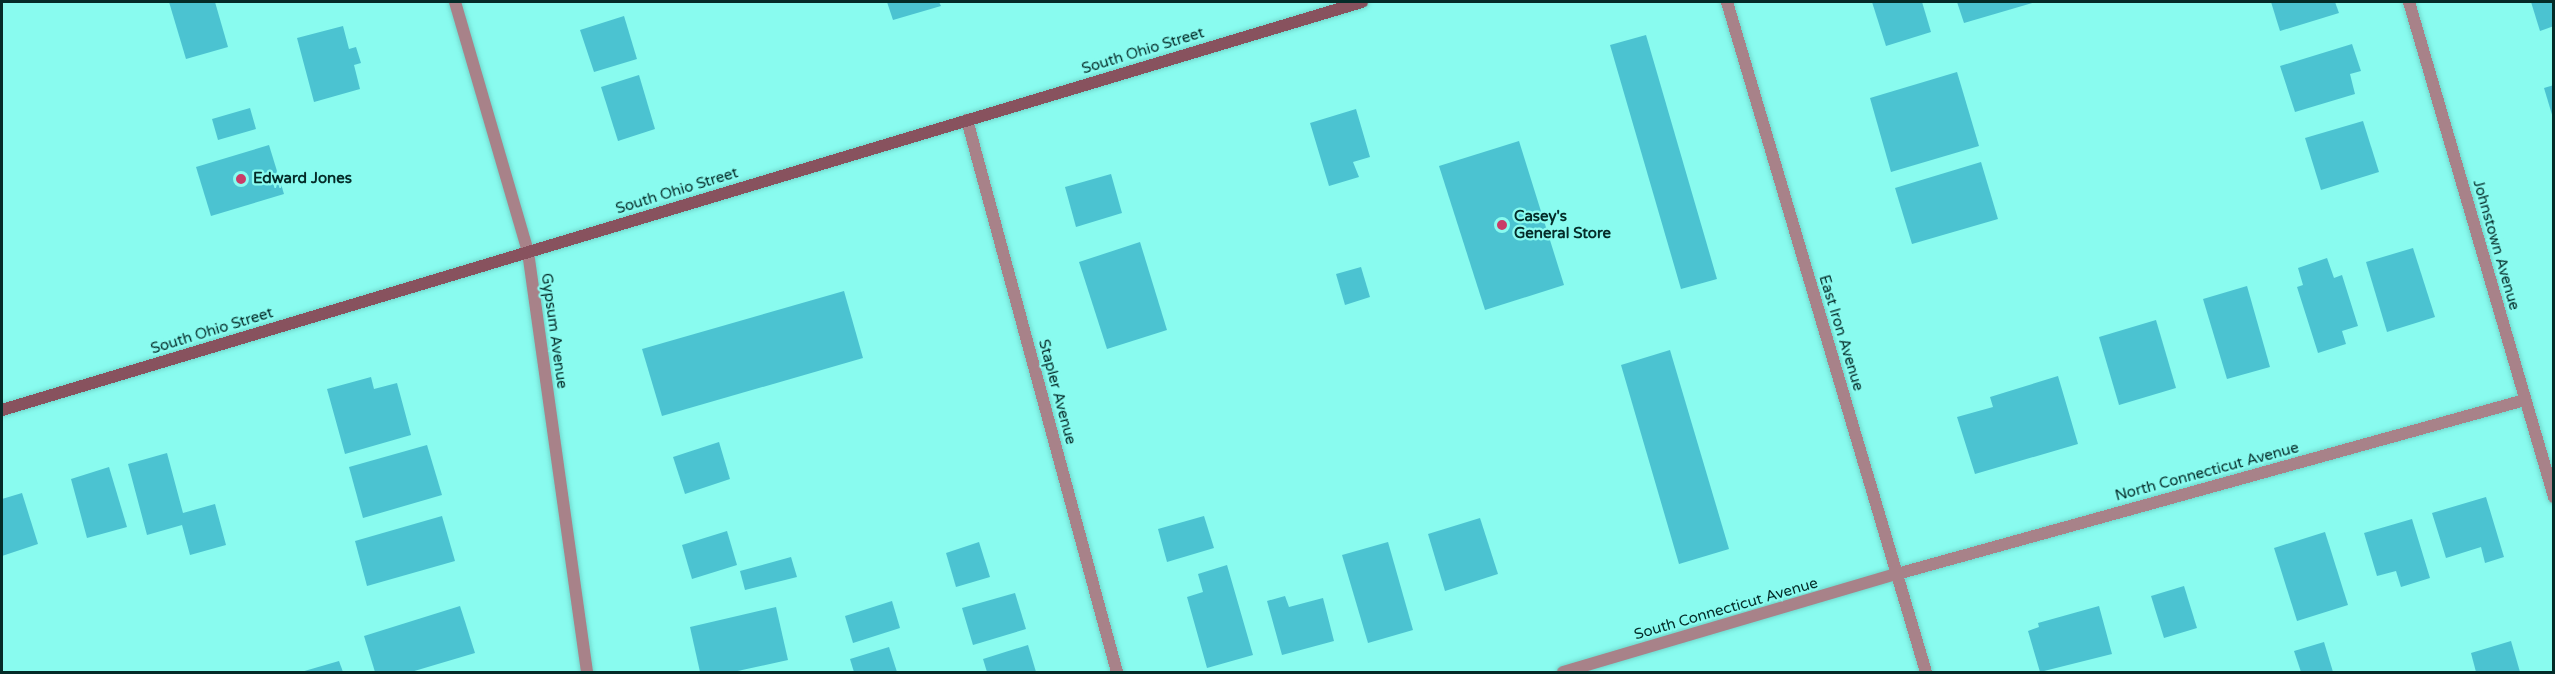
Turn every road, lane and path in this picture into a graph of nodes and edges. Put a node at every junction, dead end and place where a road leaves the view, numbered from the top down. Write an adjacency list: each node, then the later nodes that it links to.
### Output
1 (455, 2): 6 (street, Gypsum Avenue)
2 (1362, 2): 5 (main road, South Ohio Street)
3 (1727, 2): 10 (street, East Iron Avenue)
4 (2409, 2): 7 (street, Johnstown Avenue)
5 (967, 120): 6 (main road, South Ohio Street); 12 (street, Stapler Avenue)
6 (528, 252): 8 (main road, South Ohio Street); 11 (street, Gypsum Avenue)
7 (2525, 400): 9 (street, Johnstown Avenue); 10 (street, North Connecticut Avenue)
8 (2, 410)
9 (2553, 497)
10 (1897, 574): 13 (street, South Connecticut Avenue); 14 (street, East Iron Avenue)
11 (587, 672)
12 (1117, 672)
13 (1563, 672)
14 (1926, 672)

